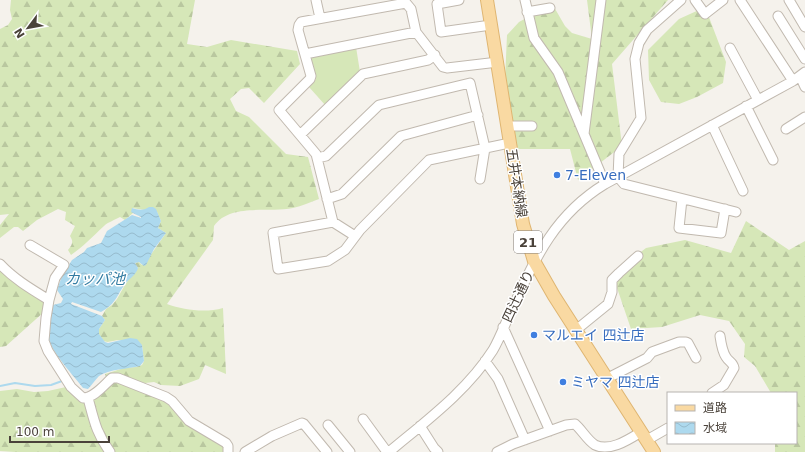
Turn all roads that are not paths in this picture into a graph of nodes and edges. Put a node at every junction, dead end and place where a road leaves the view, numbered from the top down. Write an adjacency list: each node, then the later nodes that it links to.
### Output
1 (316, 0): 15 (street)
2 (459, 0): 16 (street)
3 (487, 0): 16 (main road, 五井本納線 / 21)
4 (525, 0): 13 (street)
5 (601, 0): 34 (street)
6 (681, 0): 40 (street)
7 (694, 0): 8 (street)
8 (723, 0)
9 (740, 0): 24 (street)
10 (789, 0): 17 (street)
11 (398, 2): 15 (street); 18 (street)
12 (550, 8): 13 (street)
13 (527, 12): 34 (street)
14 (778, 16): 22 (street)
15 (320, 18): 20 (street)
16 (491, 25): 23 (main road, 五井本納線 / 21)
17 (805, 27)
18 (416, 32): 20 (street); 21 (street)
19 (730, 48): 26 (street)
20 (305, 54): 35 (street)
21 (434, 55): 23 (street); 35 (street)
22 (805, 59)
23 (498, 62): 31 (main road, 五井本納線 / 21)
24 (799, 76): 25 (street); 26 (street, 四辻通り)
25 (805, 87)
26 (758, 100): 27 (street, 四辻通り)
27 (746, 106): 30 (street, 四辻通り); 39 (street)
28 (478, 115): 37 (street); 38 (street); 44 (street)
29 (805, 117): 33 (street)
30 (712, 125): 40 (street, 四辻通り); 43 (street)
31 (508, 126): 32 (street); 36 (main road, 五井本納線 / 21)
32 (532, 126)
33 (786, 129)
34 (584, 134): 42 (street)
35 (300, 135): 38 (street)
36 (510, 143): 37 (street); 52 (main road, 五井本納線 / 21)
37 (485, 148): 41 (street); 49 (street)
38 (317, 158): 44 (street)
39 (773, 160)
40 (618, 177): 42 (street, 四辻通り); 45 (street)
41 (480, 179)
42 (605, 184): 52 (street, 四辻通り)
43 (743, 191)
44 (327, 199): 48 (street)
45 (682, 199): 46 (street); 46 (street)
46 (725, 209): 47 (street)
47 (736, 212)
48 (333, 222): 49 (street); 49 (street)
49 (355, 236)
50 (30, 245): 54 (street)
51 (638, 256): 56 (street)
52 (534, 261): 55 (street, 四辻通り); 56 (main road, 五井本納線 / 21)
53 (0, 264): 54 (street)
54 (49, 300): 62 (street)
55 (503, 327): 59 (street, 四辻通り); 67 (street)
56 (576, 330): 60 (main road, 五井本納線 / 21)
57 (720, 336): 61 (street)
58 (696, 358): 60 (street)
59 (485, 361): 65 (street, 四辻通り); 69 (street)
60 (608, 378): 68 (main road, 五井本納線 / 21)
61 (714, 392)
62 (88, 398): 71 (street); 72 (street)
63 (363, 419): 76 (street)
64 (328, 425): 75 (street)
65 (420, 426): 76 (street, 四辻通り); 77 (street)
66 (667, 428): 68 (street)
67 (550, 431): 69 (street); 70 (street)
68 (644, 436): 70 (street); 80 (main road, 五井本納線 / 21)
69 (525, 440): 78 (street)
70 (624, 442): 79 (street)
71 (110, 452)
72 (228, 452)
73 (245, 452): 74 (street)
74 (327, 452)
75 (350, 452)
76 (388, 452)
77 (438, 452)
78 (497, 452)
79 (621, 452)
80 (654, 452)

